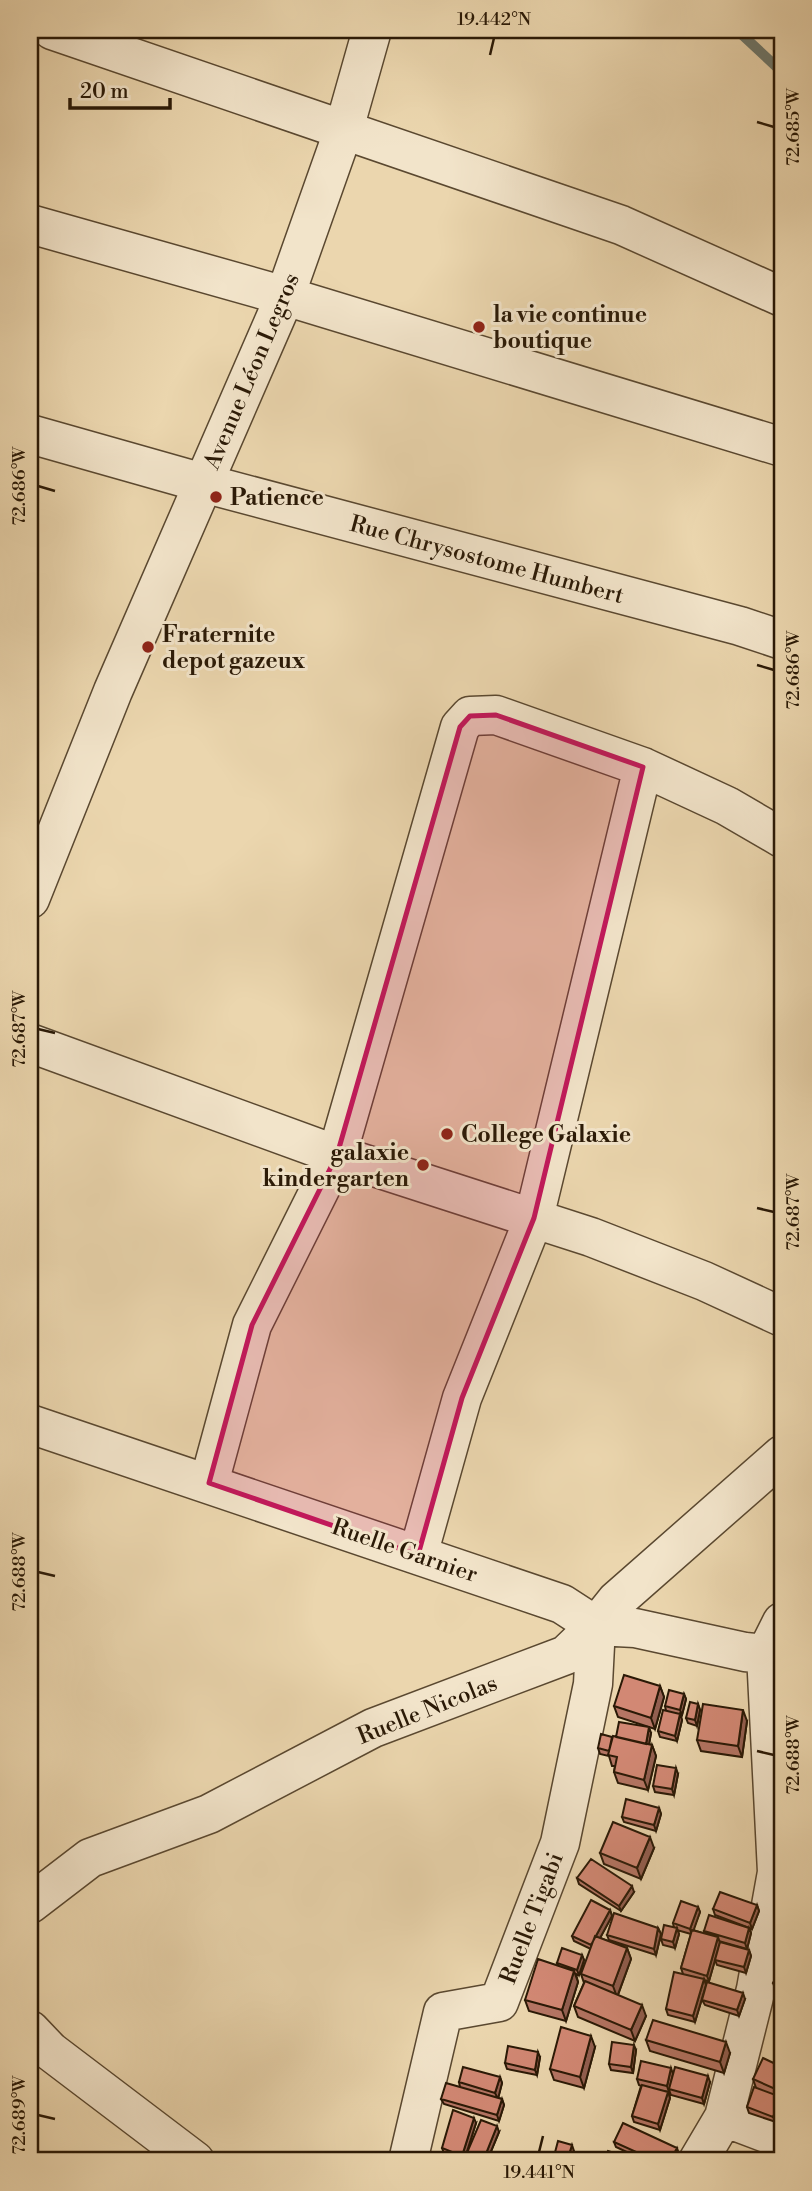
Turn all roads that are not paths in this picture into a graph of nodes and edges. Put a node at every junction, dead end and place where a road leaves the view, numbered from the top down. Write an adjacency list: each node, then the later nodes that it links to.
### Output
1 (52, 30): 3 (street)
2 (372, 30): 3 (street, Avenue Léon Legros)
3 (344, 129): 5 (street, Avenue Léon Legros); 6 (street)
4 (30, 224): 5 (street)
5 (285, 296): 8 (street); 9 (street, Avenue Léon Legros)
6 (782, 297)
7 (30, 433): 9 (street, Rue Chrysostome Humbert)
8 (782, 447)
9 (203, 483): 10 (street, Rue Chrysostome Humbert); 13 (street, Avenue Léon Legros)
10 (782, 640)
11 (643, 767): 12 (street); 15 (street); 16 (street)
12 (782, 838)
13 (30, 899)
14 (30, 1043): 15 (street)
15 (337, 1155): 16 (street); 20 (street)
16 (534, 1218): 17 (street); 21 (street)
17 (782, 1317)
18 (30, 1424): 20 (street, Ruelle Garnier)
19 (782, 1455): 22 (street, Ruelle Nicolas)
20 (209, 1483): 21 (street, Ruelle Garnier)
21 (418, 1555): 22 (street, Ruelle Garnier)
22 (596, 1626): 23 (street, Ruelle Garnier); 24 (street, Ruelle Nicolas); 29 (street, Ruelle Tigabi)
23 (777, 1642): 26 (street)
24 (30, 1904)
25 (30, 2030): 28 (street)
26 (724, 2117): 27 (street); 30 (street)
27 (782, 2139)
28 (195, 2161)
29 (408, 2161)
30 (698, 2161)

